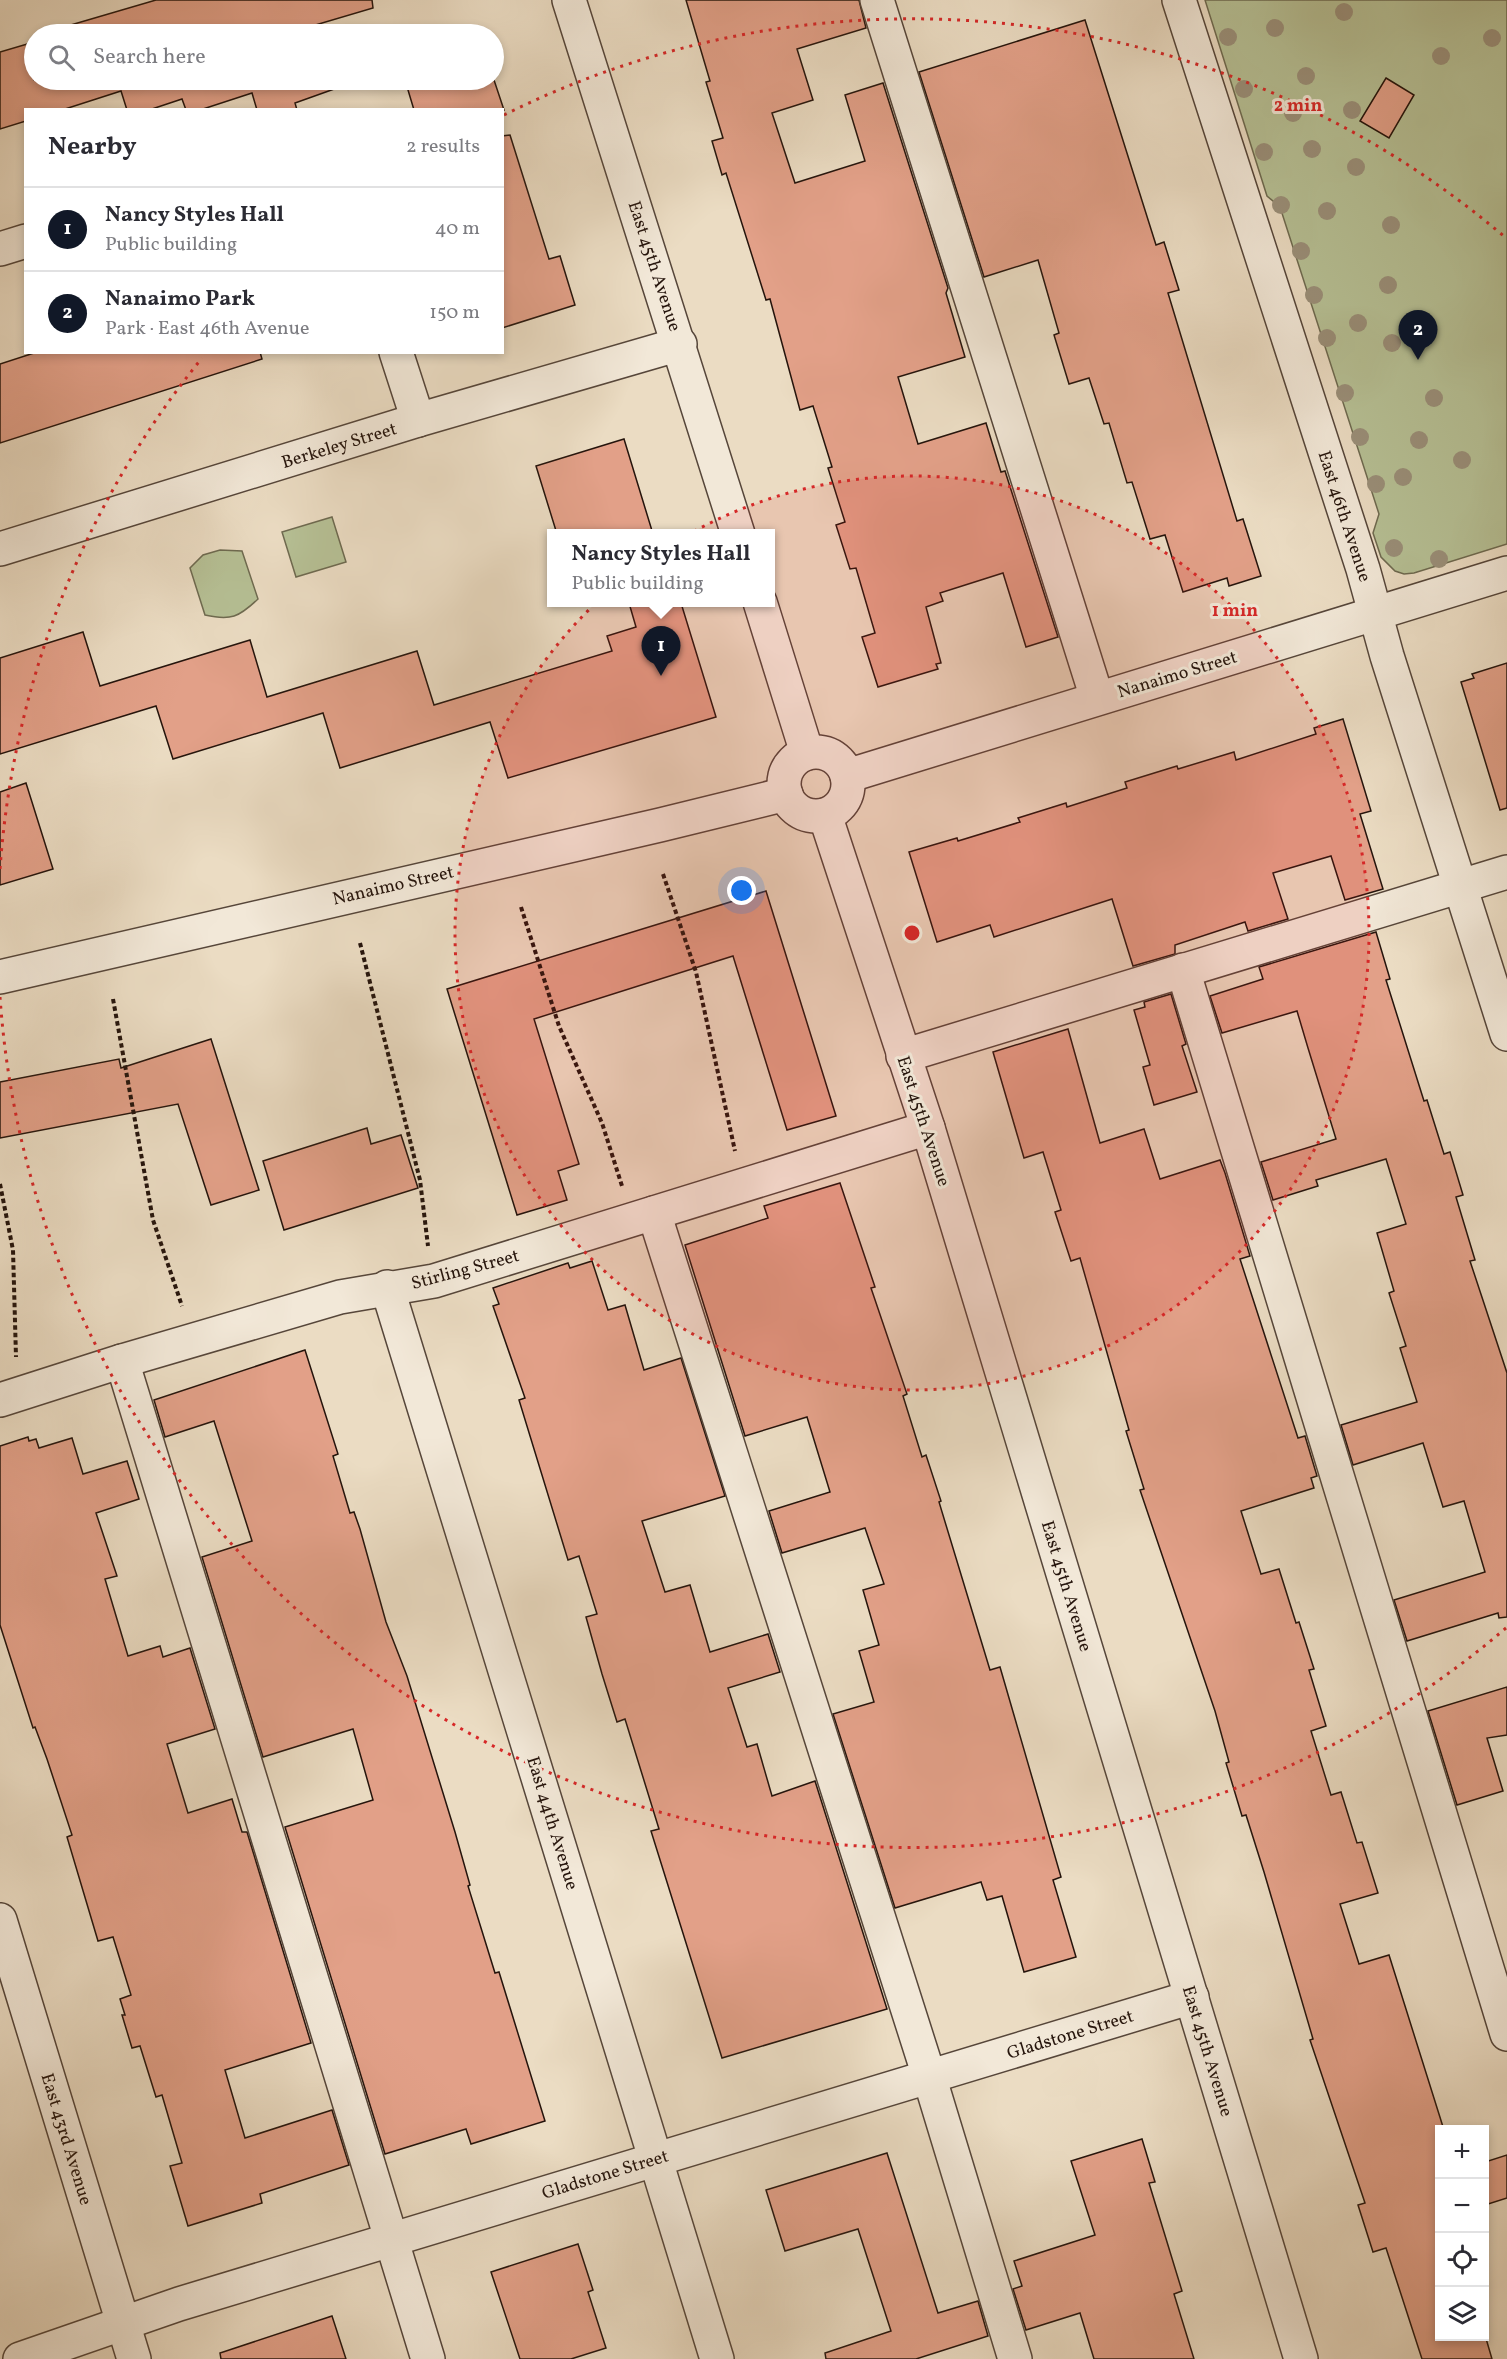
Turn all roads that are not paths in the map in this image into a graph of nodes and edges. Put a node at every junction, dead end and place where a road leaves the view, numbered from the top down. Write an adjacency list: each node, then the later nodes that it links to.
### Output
1 (569, 0): 6 (street, East 45th Avenue)
2 (877, 0): 14 (street)
3 (1179, 0): 13 (street, East 46th Avenue)
4 (24, 242): 5 (street)
5 (0, 249)
6 (680, 344): 8 (street, Berkeley Street); 9 (street, East 45th Avenue)
7 (397, 354): 8 (street)
8 (418, 420): 10 (street, Berkeley Street)
9 (736, 529)
10 (0, 549)
11 (1507, 573): 13 (street, Nanaimo Street)
12 (761, 607): 15 (street)
13 (1375, 613): 14 (street, Nanaimo Street); 20 (street, East 46th Avenue)
14 (1097, 698): 16 (street, Nanaimo Street)
15 (807, 753): 16 (street); 17 (street)
16 (847, 776): 18 (street)
17 (786, 794): 18 (street); 22 (street, Nanaimo Street)
18 (825, 815): 24 (street, East 45th Avenue)
19 (1507, 872): 20 (street)
20 (1462, 886): 21 (street); 23 (street, East 46th Avenue)
21 (1183, 970): 24 (street); 32 (street)
22 (0, 977)
23 (1507, 1034)
24 (903, 1056): 25 (street, East 45th Avenue)
25 (928, 1128): 26 (street, Stirling Street); 31 (street, East 45th Avenue)
26 (654, 1213): 27 (street, Stirling Street); 33 (street)
27 (387, 1287): 28 (street, Stirling Street); 34 (street, East 44th Avenue)
28 (122, 1361): 29 (street, Stirling Street); 35 (street)
29 (0, 1400)
30 (0, 1920): 36 (street, East 43rd Avenue)
31 (1192, 1997): 33 (street, Gladstone Street); 42 (street, East 45th Avenue)
32 (1507, 2034)
33 (929, 2076): 34 (street, Gladstone Street); 41 (street)
34 (657, 2158): 35 (street, Gladstone Street); 40 (street, East 44th Avenue)
35 (392, 2238): 36 (street, Gladstone Street); 39 (street)
36 (123, 2323): 37 (street, Gladstone Street); 38 (street, East 43rd Avenue)
37 (20, 2359)
38 (134, 2359)
39 (428, 2359)
40 (717, 2359)
41 (1015, 2359)
42 (1301, 2359)

